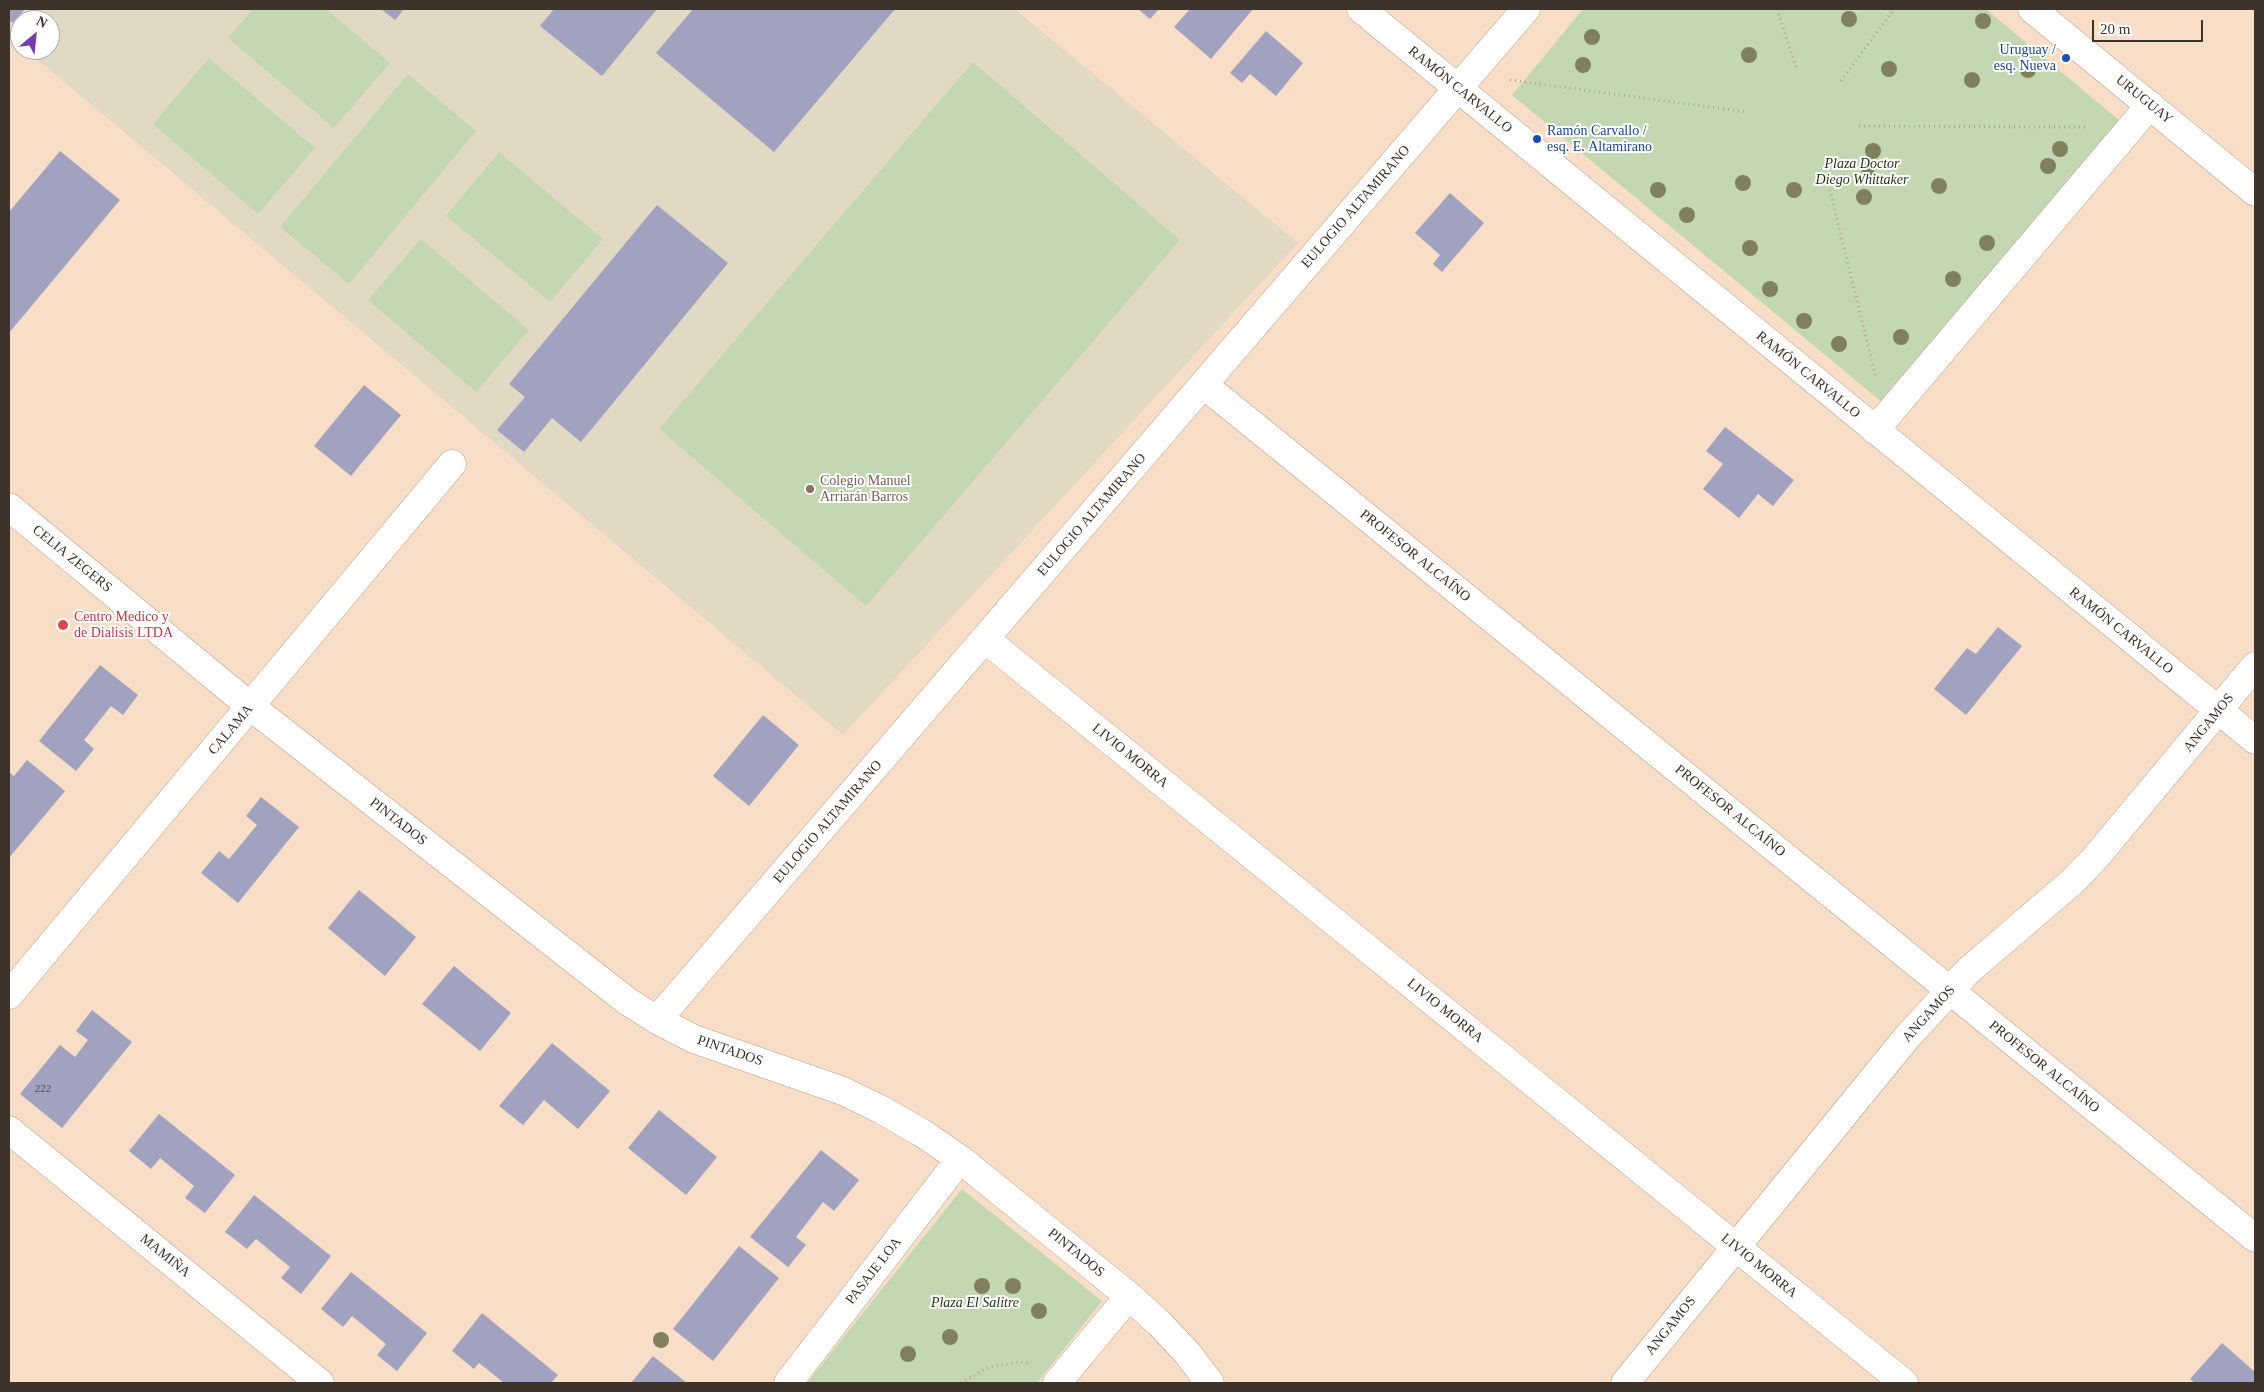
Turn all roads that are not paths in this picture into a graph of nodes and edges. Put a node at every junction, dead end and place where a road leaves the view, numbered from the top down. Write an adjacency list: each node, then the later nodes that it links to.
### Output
1 (1361, 9): 4 (street, RAMÓN CARVALLO)
2 (1526, 9): 4 (street, EULOGIO ALTAMIRANO)
3 (2032, 9): 5 (street, URUGUAY)
4 (1464, 81): 7 (street, EULOGIO ALTAMIRANO); 8 (street, RAMÓN CARVALLO)
5 (2150, 105): 6 (street, URUGUAY); 8 (street)
6 (2255, 192)
7 (1204, 385): 11 (street, EULOGIO ALTAMIRANO); 16 (street, PROFESOR ALCAÍNO)
8 (1880, 423): 14 (street, RAMÓN CARVALLO)
9 (452, 464): 13 (street, CALAMA)
10 (9, 507): 13 (street, CELIA ZEGERS)
11 (985, 639): 18 (street, EULOGIO ALTAMIRANO); 22 (street, LIVIO MORRA)
12 (2255, 666): 14 (street, ANGAMOS)
13 (250, 706): 17 (street, CALAMA); 18 (street, PINTADOS)
14 (2219, 711): 15 (street, RAMÓN CARVALLO); 16 (street, ANGAMOS)
15 (2255, 740)
16 (1950, 990): 21 (street, PROFESOR ALCAÍNO); 22 (street, ANGAMOS)
17 (9, 995)
18 (657, 1020): 20 (street, PINTADOS)
19 (9, 1130): 25 (street, MAMIÑA)
20 (960, 1159): 23 (street, PINTADOS); 26 (street, PASAJE LOA)
21 (2255, 1238)
22 (1735, 1246): 28 (street, ANGAMOS); 29 (street, LIVIO MORRA)
23 (1129, 1296): 24 (street); 27 (street, PINTADOS)
24 (1064, 1374)
25 (320, 1383)
26 (788, 1383)
27 (1210, 1383)
28 (1625, 1383)
29 (1904, 1383)

